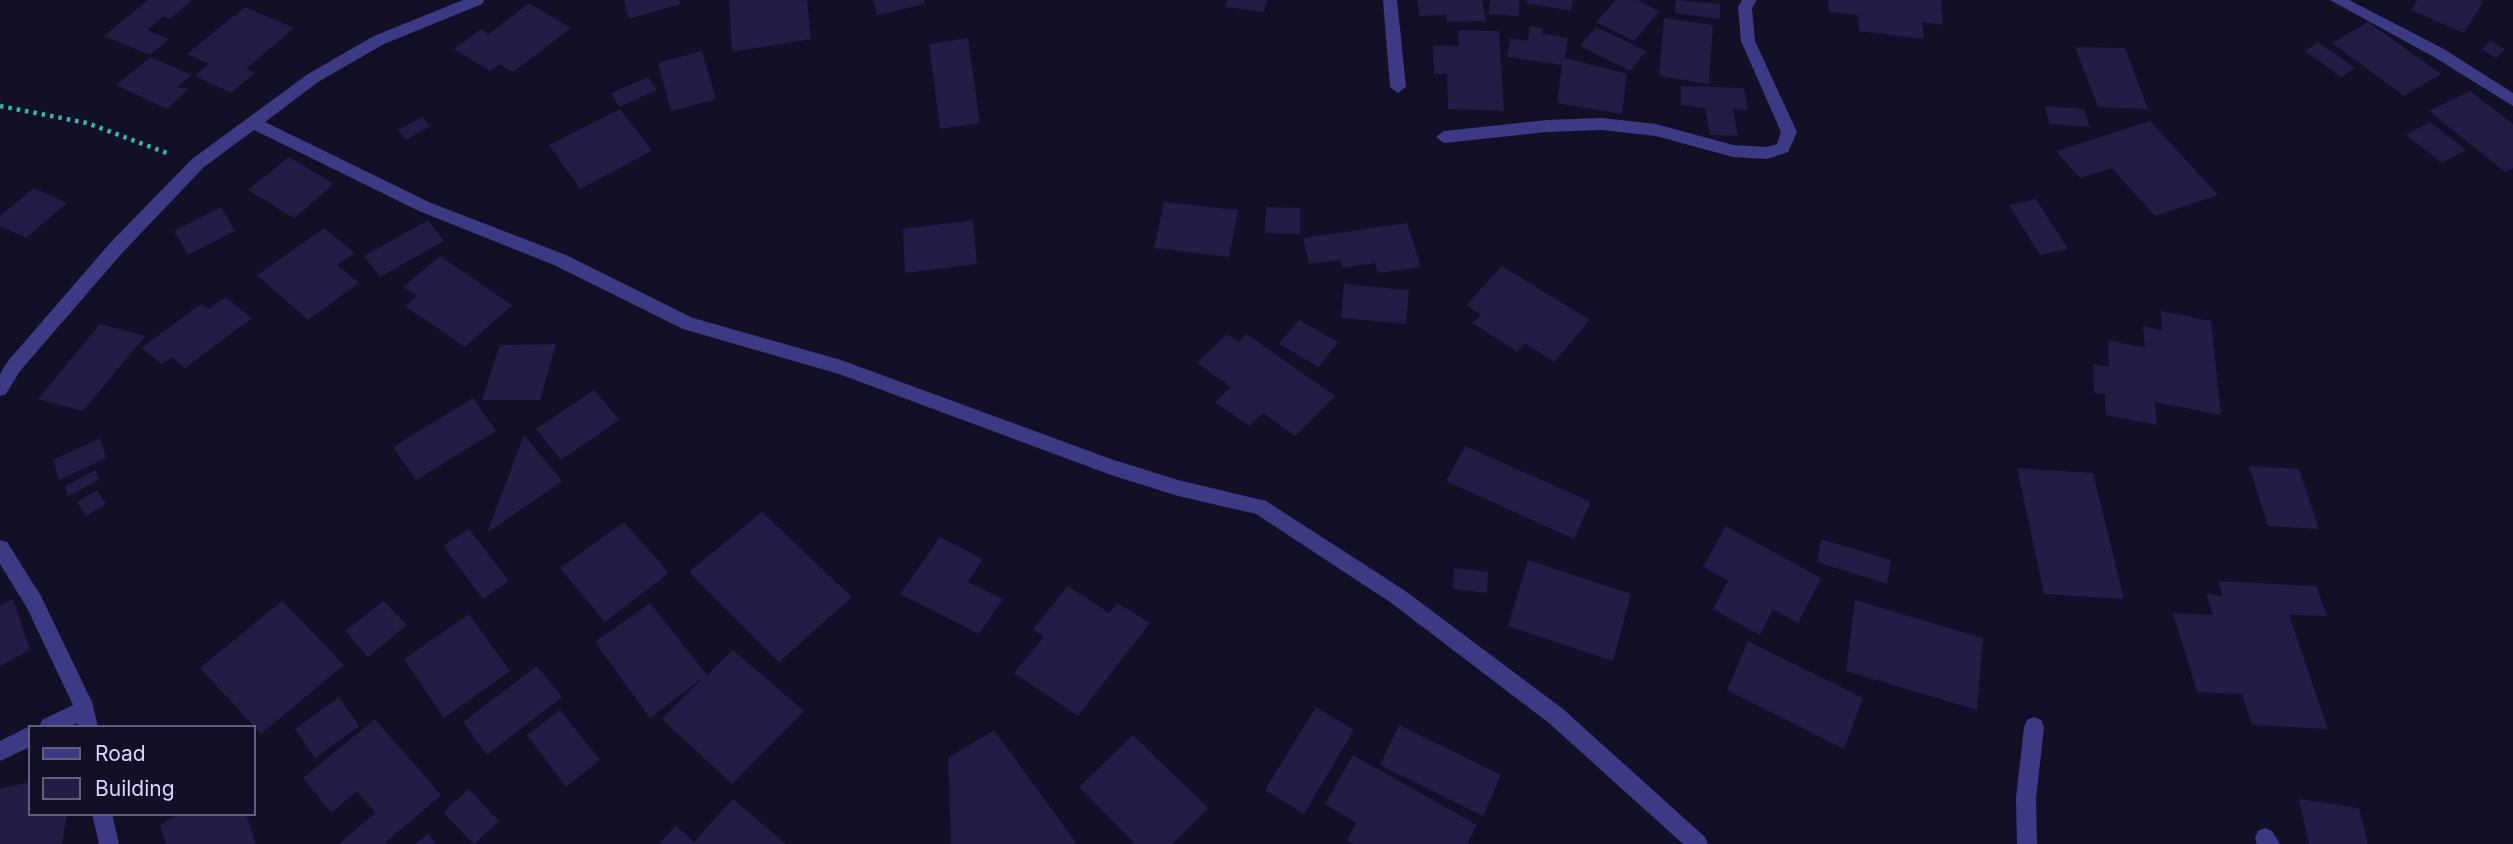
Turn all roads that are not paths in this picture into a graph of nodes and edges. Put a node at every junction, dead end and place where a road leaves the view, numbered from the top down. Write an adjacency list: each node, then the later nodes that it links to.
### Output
1 (477, 0): 7 (street)
2 (1390, 0): 5 (street)
3 (1750, 0): 8 (street)
4 (2337, 0): 6 (street)
5 (1398, 87)
6 (2513, 100)
7 (254, 123): 9 (street); 18 (street)
8 (1444, 137)
9 (0, 389)
10 (0, 548): 11 (street)
11 (87, 718): 12 (street)
12 (57, 725)
13 (2034, 727): 19 (street)
14 (28, 737): 15 (street)
15 (0, 751)
16 (102, 816): 17 (street)
17 (109, 844)
18 (1698, 844)
19 (2026, 844)

